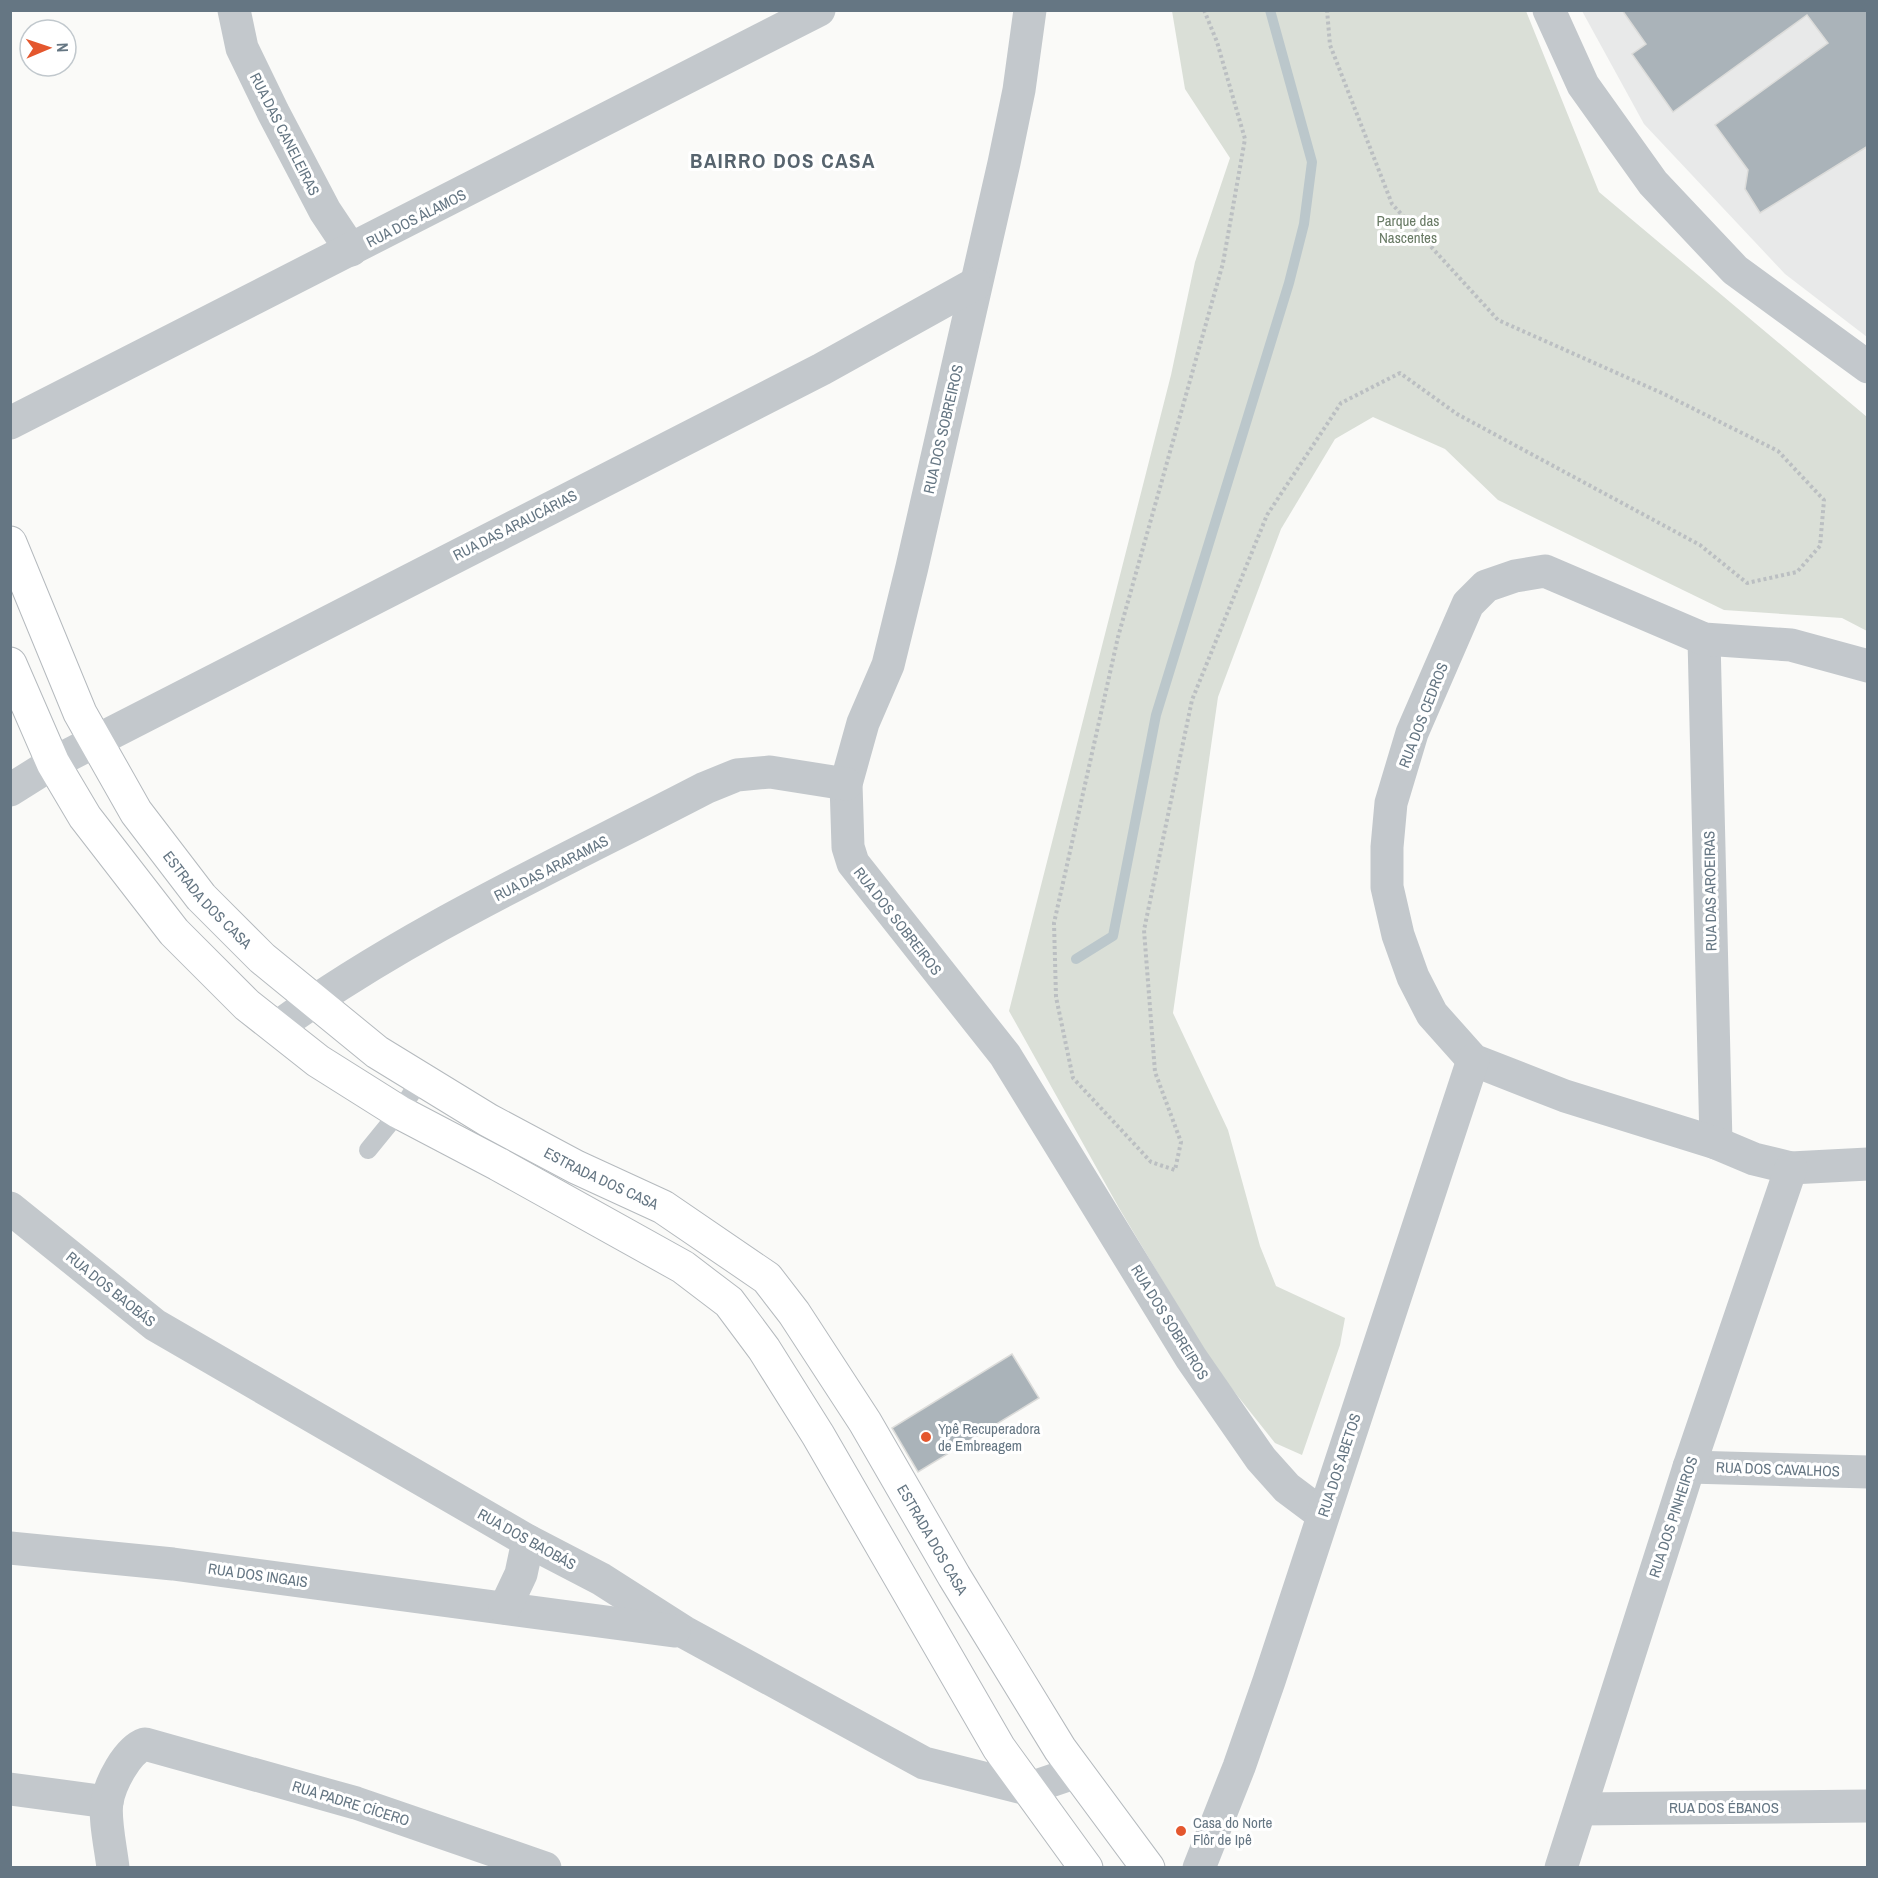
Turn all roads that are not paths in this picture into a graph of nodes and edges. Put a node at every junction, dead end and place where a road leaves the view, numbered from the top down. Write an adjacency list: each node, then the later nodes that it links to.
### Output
1 (234, 10): 5 (street, RUA DAS CANELEIRAS)
2 (819, 10): 5 (street, RUA DOS ÁLAMOS)
3 (1030, 10): 6 (street, RUA DOS SOBREIROS)
4 (1550, 10): 7 (street)
5 (351, 250): 8 (street, RUA DOS ÁLAMOS)
6 (975, 284): 13 (street, RUA DAS ARAUCÁRIAS); 15 (street, RUA DOS SOBREIROS)
7 (1868, 367)
8 (10, 423)
9 (10, 543): 13 (main road, ESTRADA DOS CASA)
10 (1704, 639): 12 (street, RUA DOS CEDROS); 19 (street, RUA DOS CEDROS); 22 (street, RUA DAS AROEIRAS)
11 (10, 664): 14 (main road)
12 (1868, 666)
13 (95, 743): 14 (street, RUA DAS ARAUCÁRIAS); 17 (main road, ESTRADA DOS CASA)
14 (53, 763): 16 (street, RUA DAS ARAUCÁRIAS); 18 (main road)
15 (846, 784): 17 (street, RUA DAS ARARAMAS); 31 (street, RUA DOS SOBREIROS)
16 (10, 790)
17 (314, 1001): 18 (street, RUA DAS ARARAMAS); 20 (main road, ESTRADA DOS CASA)
18 (276, 1028): 21 (main road)
19 (1473, 1060): 22 (street, RUA DOS CEDROS); 31 (street, RUA DOS ABETOS)
20 (421, 1079): 21 (lane); 27 (main road, ESTRADA DOS CASA)
21 (399, 1112): 23 (lane); 28 (main road)
22 (1716, 1143): 25 (street, RUA DOS CEDROS)
23 (368, 1150)
24 (1868, 1164): 25 (street, RUA DOS CEDROS)
25 (1791, 1168): 29 (street, RUA DOS PINHEIROS)
26 (10, 1208): 32 (street, RUA DOS BAOBÁS)
27 (702, 1232): 28 (main road); 36 (main road, ESTRADA DOS CASA)
28 (683, 1267): 38 (main road)
29 (1689, 1467): 30 (street, RUA DOS CAVALHOS); 41 (street, RUA DOS PINHEIROS)
30 (1868, 1472)
31 (1323, 1515): 46 (street, RUA DOS ABETOS)
32 (528, 1541): 34 (street); 35 (street, RUA DOS BAOBÁS)
33 (10, 1548): 34 (street, RUA DOS INGAIS)
34 (505, 1608): 35 (street, RUA DOS INGAIS)
35 (684, 1632): 38 (street, RUA DOS BAOBÁS)
36 (1077, 1772): 38 (street); 45 (main road, ESTRADA DOS CASA)
37 (10, 1789): 39 (street)
38 (1027, 1789): 44 (main road)
39 (107, 1803): 42 (street); 43 (street, RUA PADRE CÍCERO)
40 (1868, 1806): 41 (street, RUA DOS ÉBANOS)
41 (1581, 1809): 47 (street, RUA DOS PINHEIROS)
42 (113, 1868)
43 (545, 1868)
44 (1086, 1868)
45 (1148, 1868)
46 (1199, 1868)
47 (1561, 1868)

